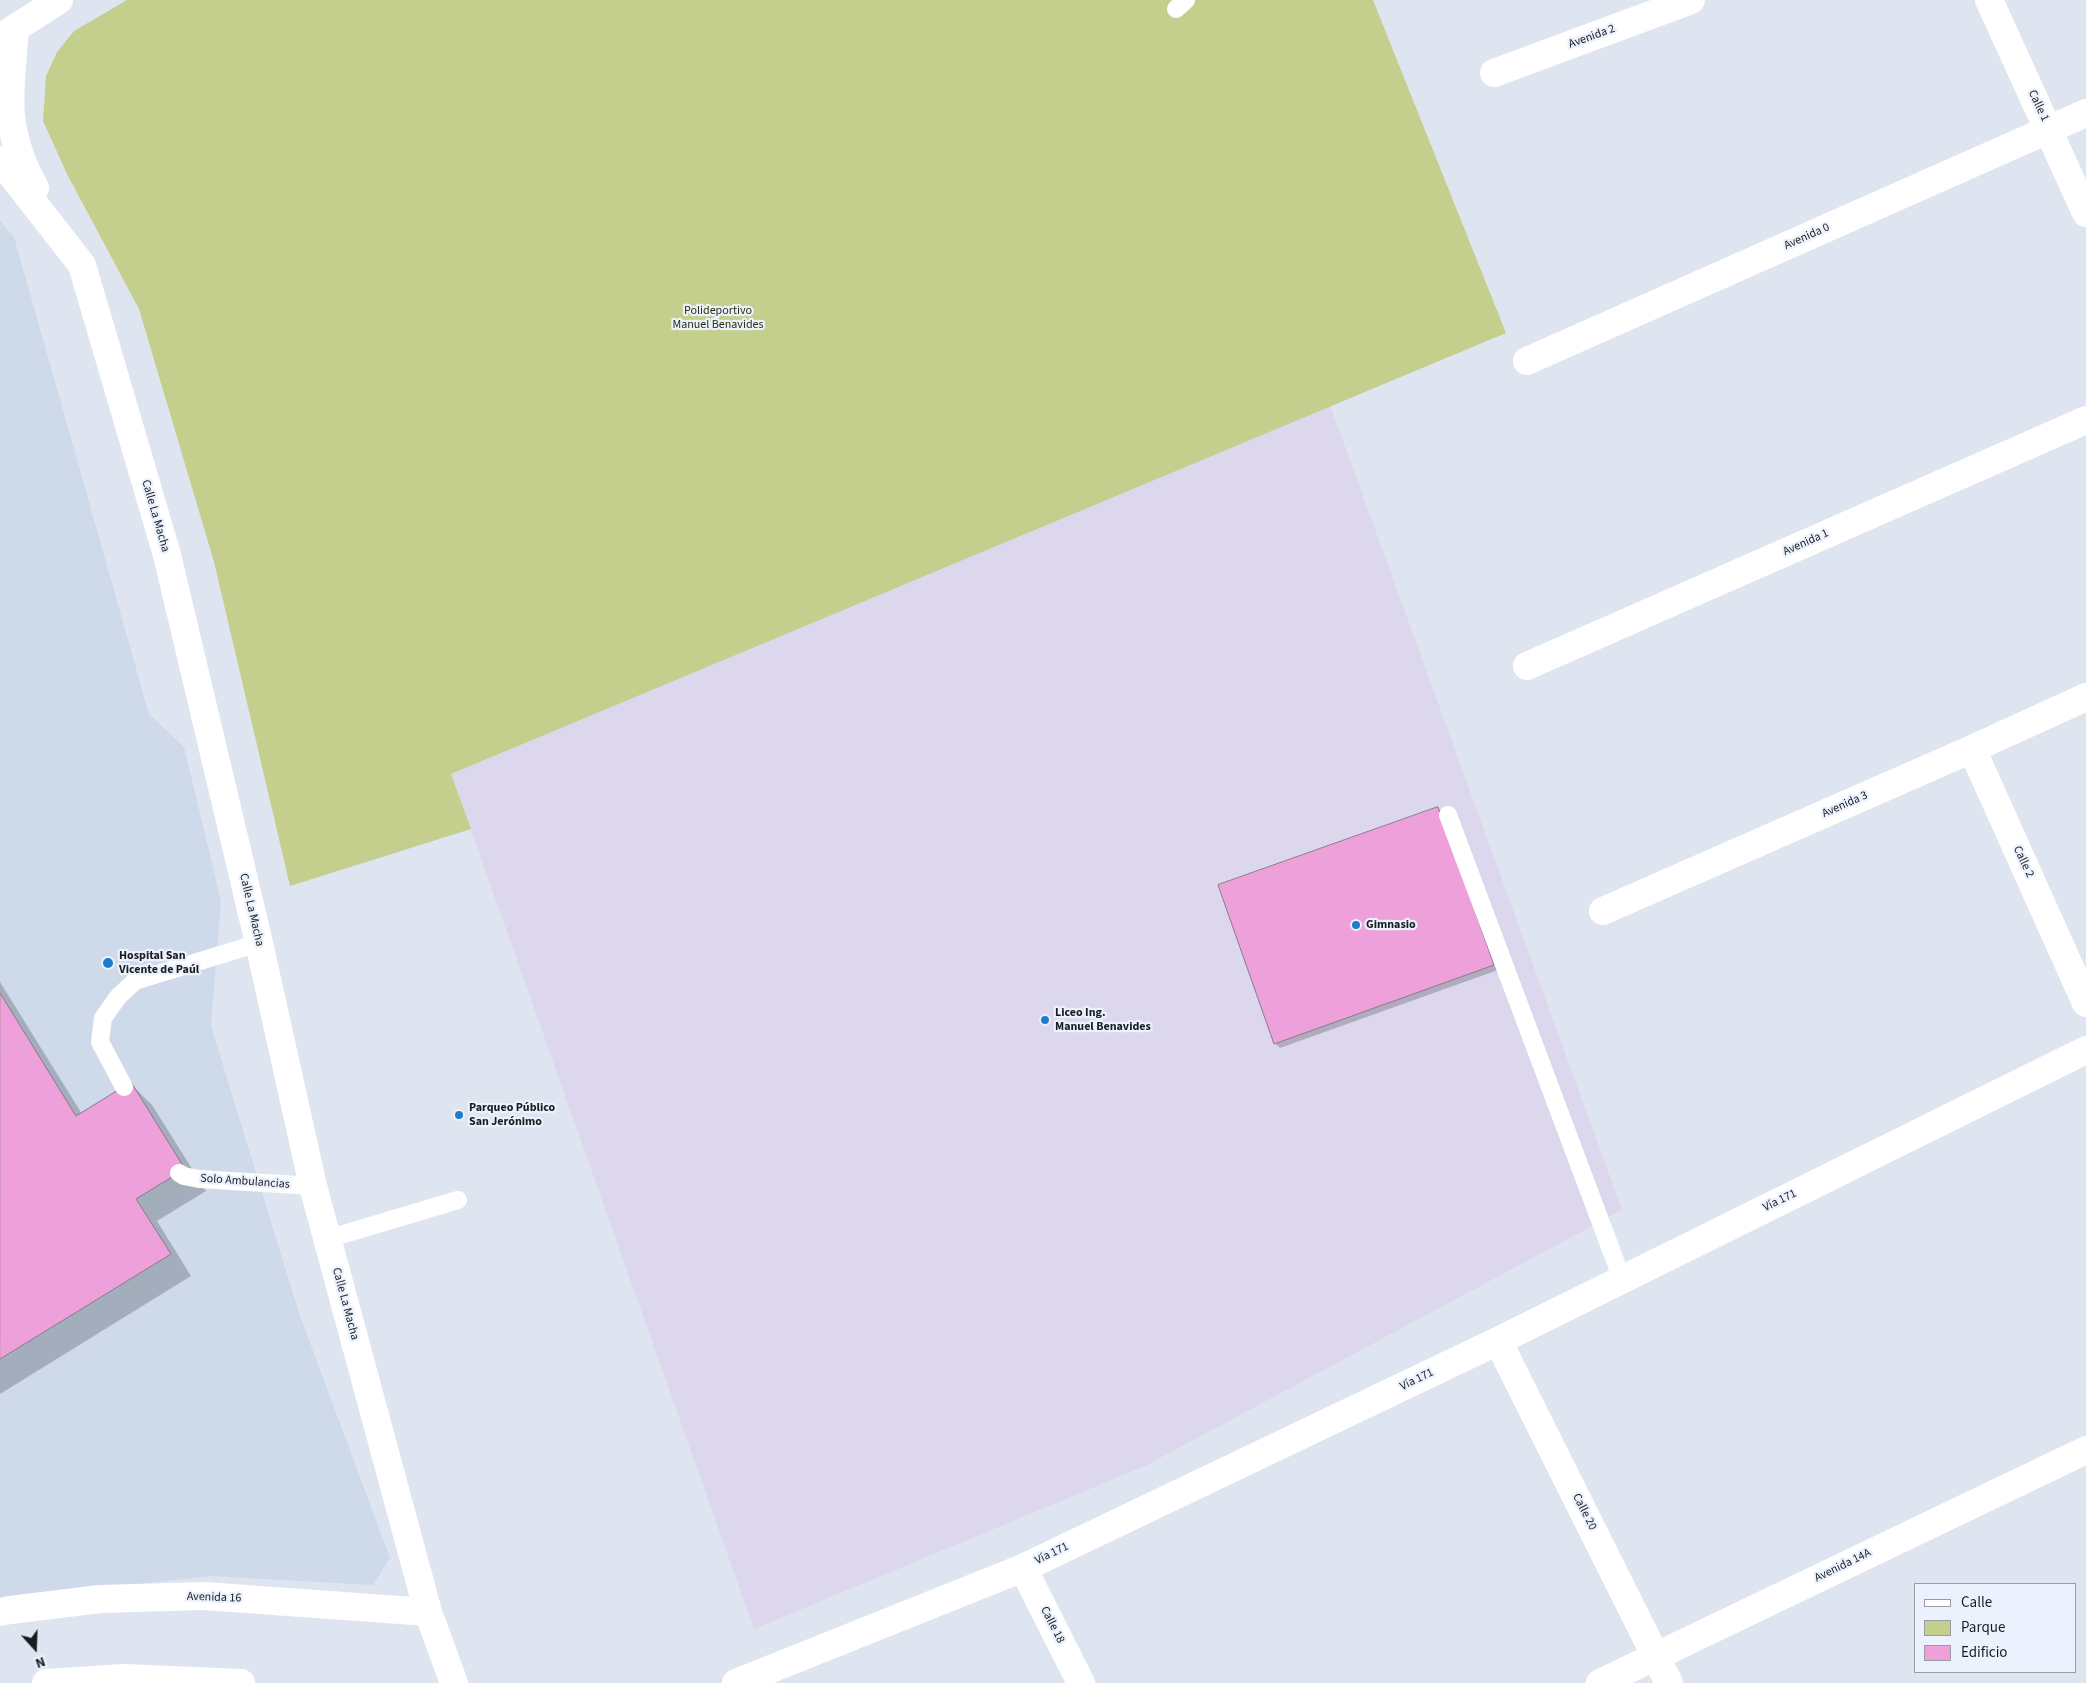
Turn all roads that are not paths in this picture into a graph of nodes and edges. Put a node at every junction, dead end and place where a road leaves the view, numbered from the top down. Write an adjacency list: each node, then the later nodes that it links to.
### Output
1 (59, 0): 4 (street)
2 (1691, 0): 5 (street, Avenida 2)
3 (1989, 0): 7 (street, Calle 1)
4 (7, 33): 10 (street)
5 (1494, 73)
6 (2086, 114): 7 (street, Avenida 0)
7 (2049, 130): 9 (street, Calle 1); 11 (street, Avenida 0)
8 (0, 160): 10 (street, Calle La Macha)
9 (2086, 212)
10 (57, 232): 18 (street, Calle La Macha)
11 (1527, 361)
12 (2086, 420): 13 (street, Avenida 1)
13 (1526, 666)
14 (2086, 697): 15 (street, Avenida 3)
15 (1972, 749): 17 (street, Avenida 3); 19 (street, Calle 2)
16 (1448, 815): 26 (lane)
17 (1603, 911)
18 (259, 943): 21 (lane); 23 (street, Calle La Macha)
19 (2086, 1003)
20 (2086, 1050): 26 (street, Vía 171)
21 (124, 1087)
22 (179, 1173): 23 (lane, Solo Ambulancias)
23 (313, 1186): 25 (street, Calle La Macha)
24 (458, 1200): 25 (lane)
25 (327, 1239): 31 (street, Calle La Macha)
26 (1622, 1278): 27 (street, Vía 171)
27 (1498, 1341): 29 (street, Vía 171); 32 (street, Calle 20)
28 (2086, 1450): 32 (street, Avenida 14A)
29 (1023, 1568): 37 (street, Vía 171); 38 (street, Calle 18)
30 (0, 1612): 31 (street, Avenida 16)
31 (428, 1612): 36 (street, Calle La Macha)
32 (1656, 1656): 39 (street, Avenida 14A); 40 (street, Calle 20)
33 (46, 1683): 34 (street)
34 (228, 1683): 35 (street)
35 (241, 1683)
36 (454, 1683)
37 (736, 1683)
38 (1081, 1683)
39 (1600, 1683)
40 (1669, 1683)

